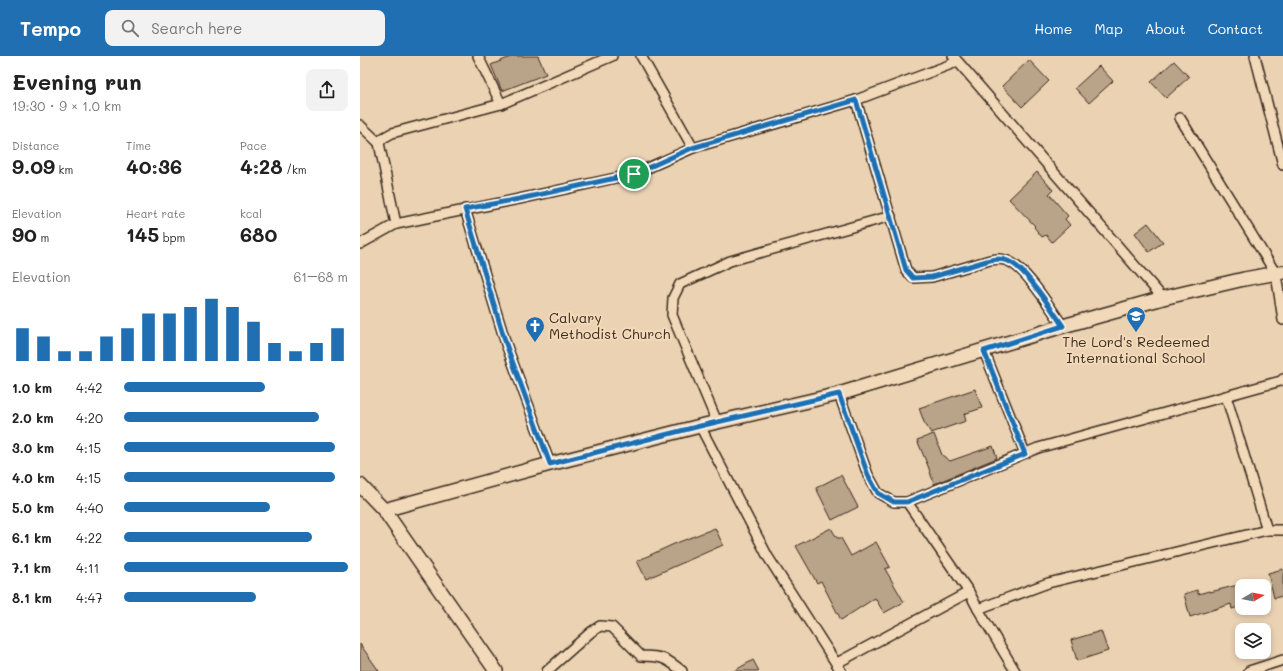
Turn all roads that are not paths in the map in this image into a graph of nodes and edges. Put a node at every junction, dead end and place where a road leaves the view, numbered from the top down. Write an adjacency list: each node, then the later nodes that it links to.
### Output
1 (478, 56): 7 (street)
2 (612, 56): 7 (street)
3 (641, 56): 11 (street)
4 (1255, 56): 12 (street)
5 (955, 59): 6 (street); 18 (street)
6 (856, 100): 11 (street); 14 (street)
7 (501, 104): 10 (street)
8 (1180, 118): 17 (street)
9 (360, 125): 10 (street)
10 (379, 143): 15 (street)
11 (692, 148): 13 (street)
12 (1283, 165)
13 (465, 209): 15 (street); 28 (street)
14 (891, 216): 20 (street); 25 (street)
15 (396, 224): 16 (street)
16 (360, 244)
17 (1279, 273): 18 (street); 19 (street)
18 (1163, 298): 20 (street)
19 (1283, 320)
20 (1063, 326): 21 (street)
21 (984, 351): 23 (street); 27 (street)
22 (1283, 379): 24 (street)
23 (839, 394): 25 (street); 30 (street)
24 (1226, 396): 27 (street); 32 (street)
25 (717, 422): 26 (street)
26 (700, 426): 28 (street); 37 (street)
27 (1025, 454): 30 (street)
28 (550, 464): 31 (street)
29 (360, 485): 31 (street)
30 (907, 502): 34 (street)
31 (384, 510): 38 (street)
32 (1267, 530): 33 (street); 35 (street)
33 (1283, 530)
34 (969, 592): 35 (street); 37 (street)
35 (978, 609): 41 (street)
36 (1283, 660): 42 (street)
37 (839, 667)
38 (496, 671)
39 (547, 671): 40 (street)
40 (682, 671)
41 (1015, 671)
42 (1249, 671)

